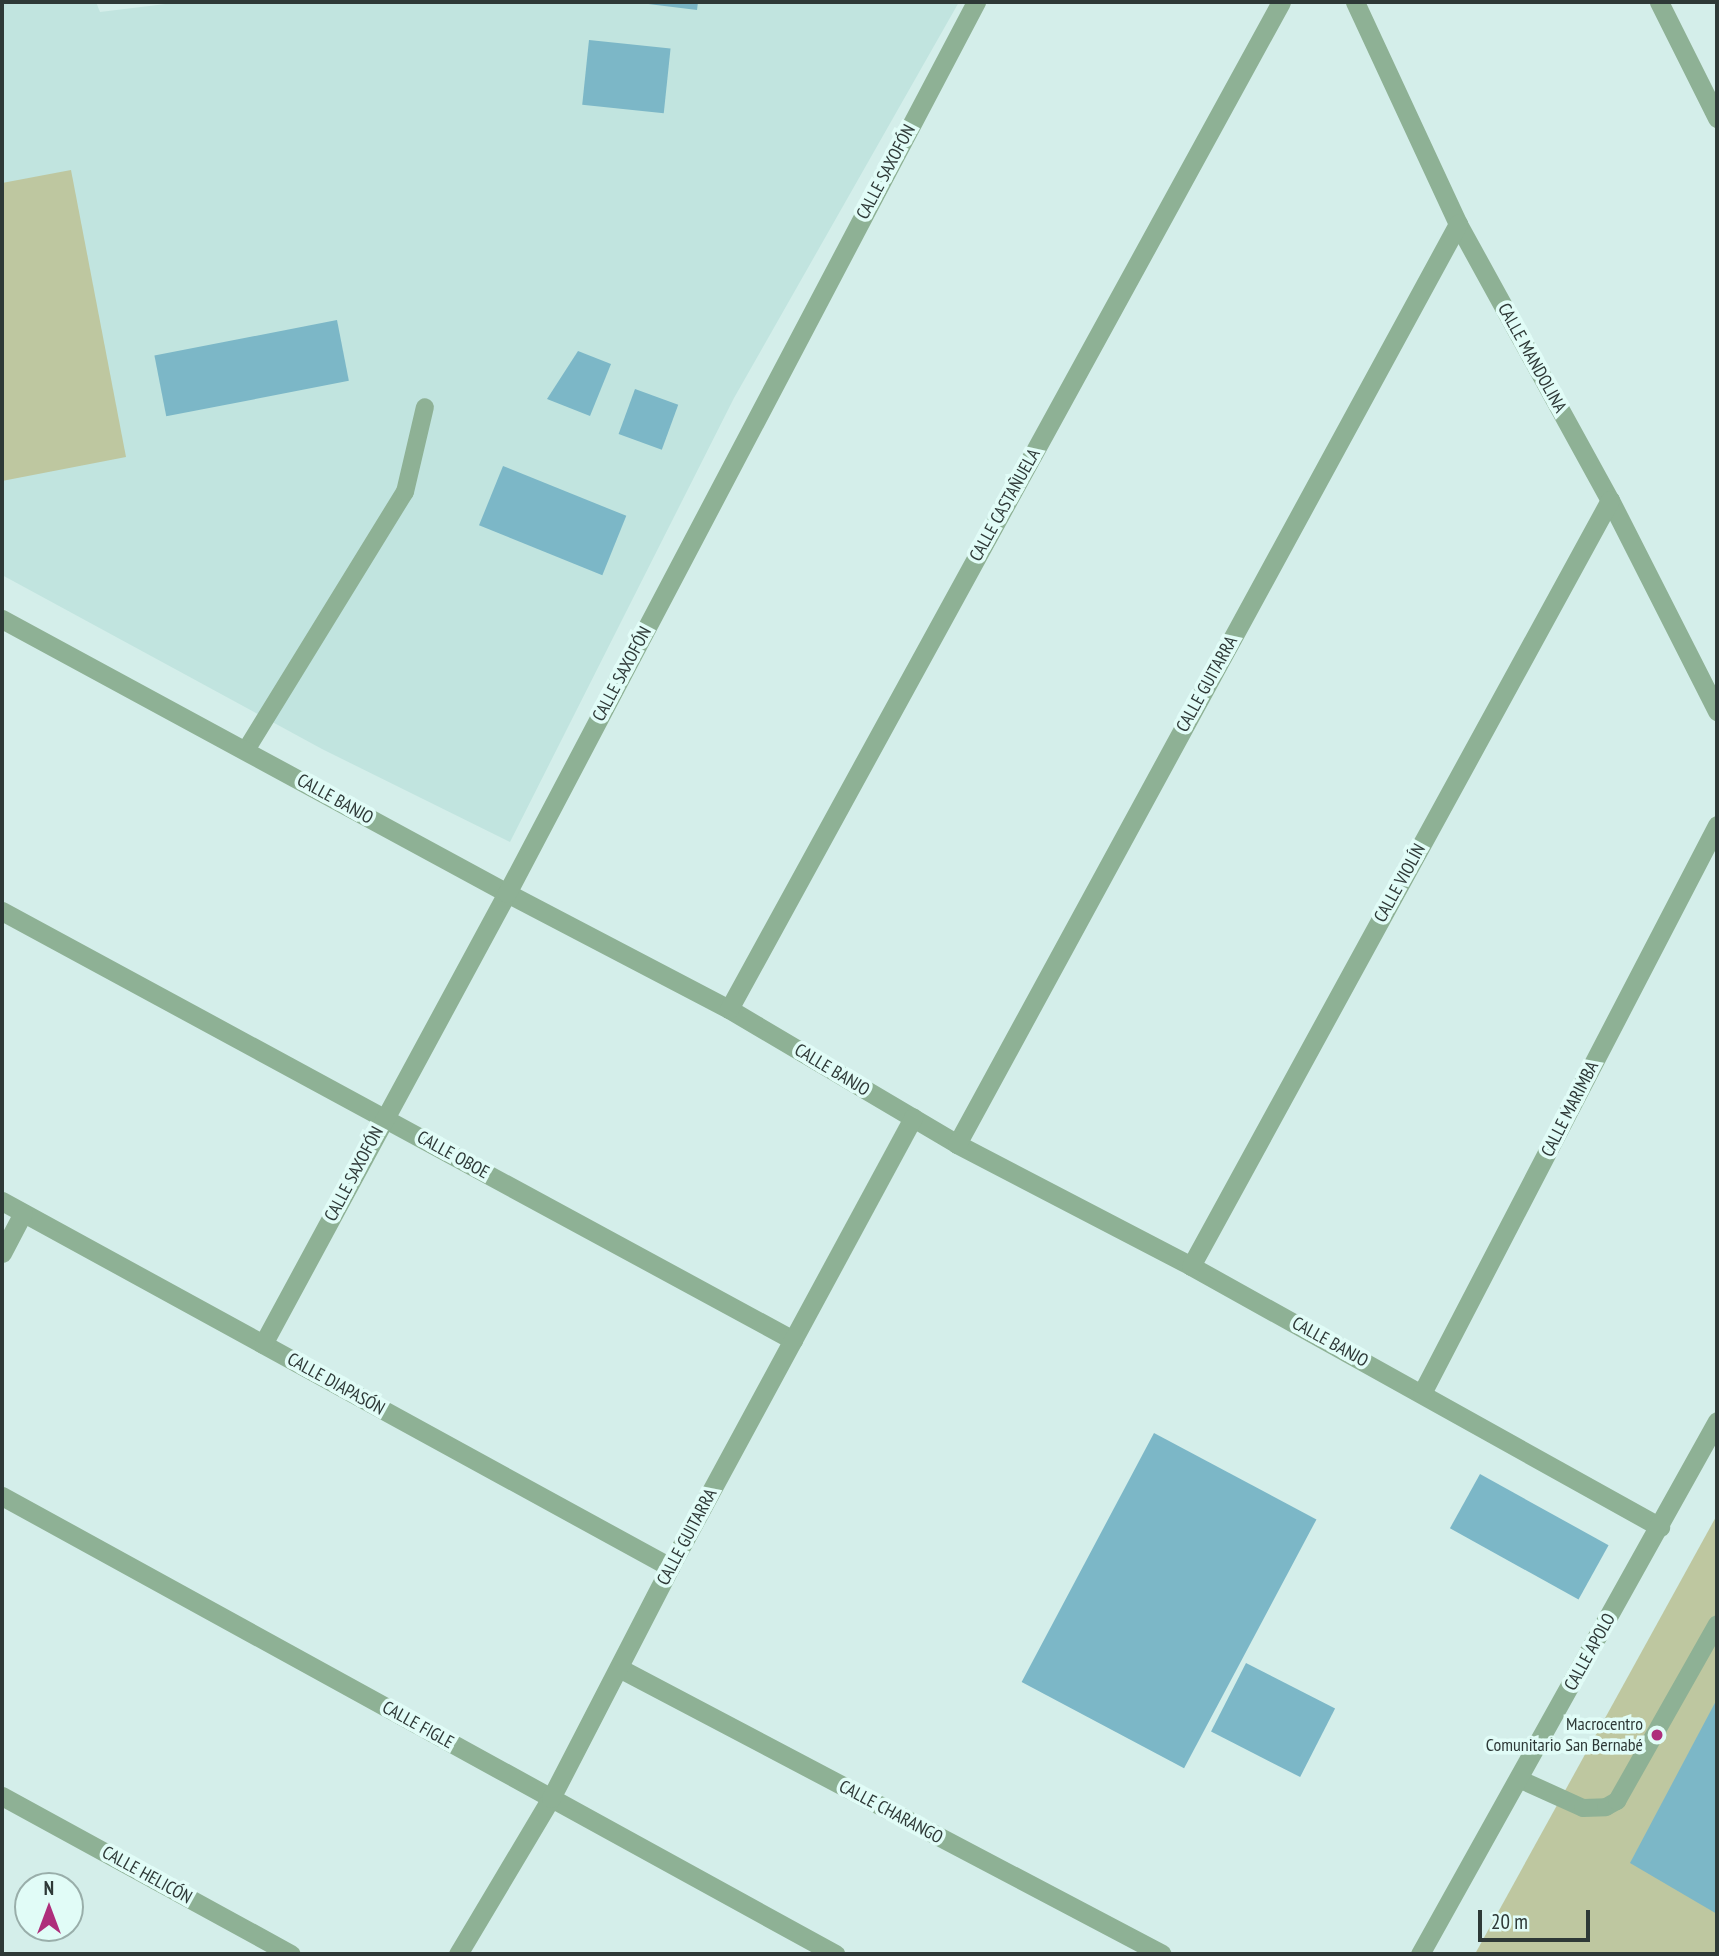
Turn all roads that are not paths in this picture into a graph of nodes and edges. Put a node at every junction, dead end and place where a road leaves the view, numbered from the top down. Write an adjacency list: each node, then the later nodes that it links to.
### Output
1 (976, 2): 13 (street, CALLE SAXOFÓN)
2 (1281, 2): 15 (street, CALLE CASTAÑUELA)
3 (1354, 2): 6 (street, CALLE MANDOLINA)
4 (1659, 2): 5 (street)
5 (1717, 118)
6 (1458, 224): 8 (street, CALLE MANDOLINA); 18 (street, CALLE GUITARRA)
7 (425, 407): 11 (lane)
8 (1610, 500): 10 (street, CALLE MANDOLINA); 22 (street, CALLE VIOLÍN)
9 (2, 619): 11 (street, CALLE BANJO)
10 (1717, 711)
11 (246, 750): 13 (street, CALLE BANJO)
12 (1717, 825): 25 (street, CALLE MARIMBA)
13 (507, 894): 15 (street, CALLE BANJO); 16 (street, CALLE SAXOFÓN)
14 (2, 911): 16 (street, CALLE OBOE)
15 (729, 1009): 17 (street, CALLE BANJO)
16 (384, 1118): 23 (street, CALLE OBOE); 24 (street, CALLE SAXOFÓN)
17 (913, 1118): 18 (street, CALLE BANJO); 23 (street, CALLE GUITARRA)
18 (957, 1144): 22 (street, CALLE BANJO)
19 (2, 1201): 20 (street, CALLE DIAPASÓN)
20 (23, 1213): 21 (street); 24 (street, CALLE DIAPASÓN)
21 (2, 1253)
22 (1191, 1266): 25 (street, CALLE BANJO)
23 (793, 1340): 29 (street, CALLE GUITARRA)
24 (263, 1343): 29 (street, CALLE DIAPASÓN)
25 (1422, 1393): 28 (street, CALLE BANJO)
26 (1717, 1421): 28 (street, CALLE APOLO)
27 (2, 1496): 34 (street, CALLE FIGLE)
28 (1660, 1527): 32 (street, CALLE APOLO)
29 (670, 1567): 31 (street, CALLE GUITARRA)
30 (1717, 1624): 32 (lane)
31 (621, 1669): 34 (street, CALLE GUITARRA); 38 (street, CALLE CHARANGO)
32 (1519, 1779): 39 (street, CALLE APOLO)
33 (2, 1796): 35 (street, CALLE HELICÓN)
34 (551, 1798): 36 (street, CALLE GUITARRA); 37 (street, CALLE FIGLE)
35 (291, 1954)
36 (458, 1954)
37 (835, 1954)
38 (1162, 1954)
39 (1420, 1954)

